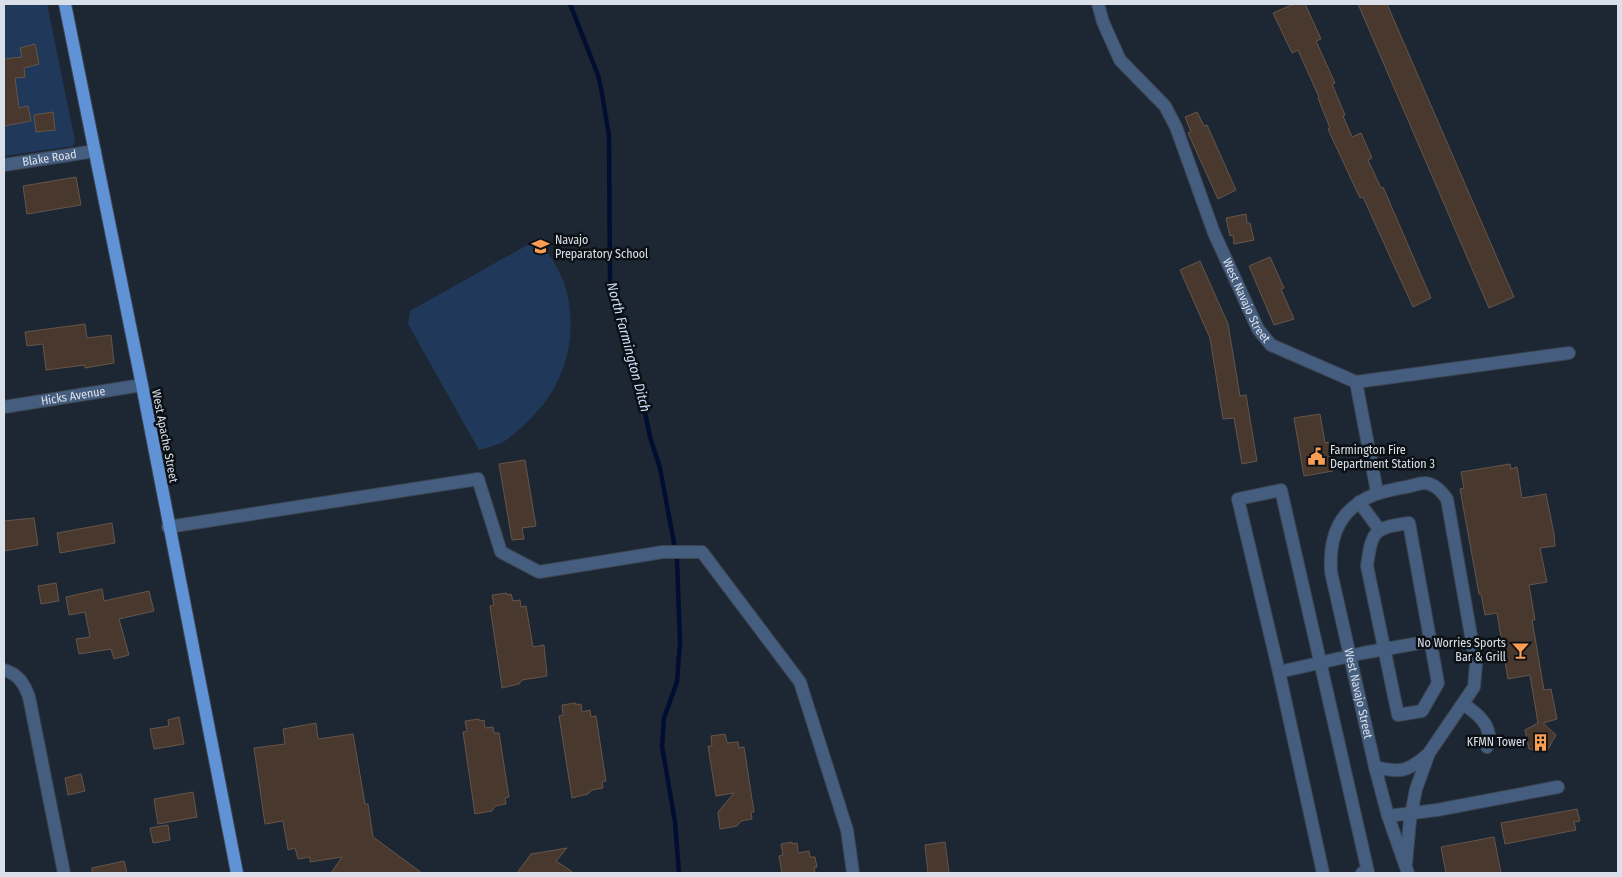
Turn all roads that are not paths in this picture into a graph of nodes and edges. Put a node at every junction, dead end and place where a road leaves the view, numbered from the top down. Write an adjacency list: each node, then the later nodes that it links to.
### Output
1 (65, 4): 3 (main road, West Apache Street)
2 (1098, 4): 6 (street, West Navajo Street)
3 (96, 152): 4 (street, Blake Road); 7 (main road, West Apache Street)
4 (4, 165)
5 (1569, 353): 6 (street)
6 (1356, 382): 9 (street)
7 (142, 385): 8 (street, Hicks Avenue); 11 (main road, West Apache Street)
8 (4, 407)
9 (1377, 492): 10 (street, West Navajo Street); 19 (street, West Navajo Street)
10 (1359, 502): 12 (street); 15 (street, West Navajo Street)
11 (168, 527): 28 (main road, West Apache Street); 29 (street)
12 (1379, 529): 13 (street); 14 (street)
13 (1431, 640): 14 (street); 14 (street)
14 (1384, 649): 15 (street)
15 (1350, 656): 16 (street); 22 (street, West Navajo Street)
16 (1320, 662): 18 (street); 18 (street); 31 (street)
17 (4, 670): 27 (street)
18 (1279, 672): 30 (street)
19 (1463, 704): 20 (street); 21 (street, West Navajo Street)
20 (1487, 747)
21 (1429, 753): 22 (street); 24 (street)
22 (1375, 767): 25 (street, West Navajo Street)
23 (1558, 787): 24 (street)
24 (1411, 812): 25 (street); 26 (street)
25 (1388, 816): 26 (street, West Navajo Street)
26 (1407, 868)
27 (64, 873)
28 (237, 873)
29 (854, 873)
30 (1323, 873)
31 (1362, 873)

